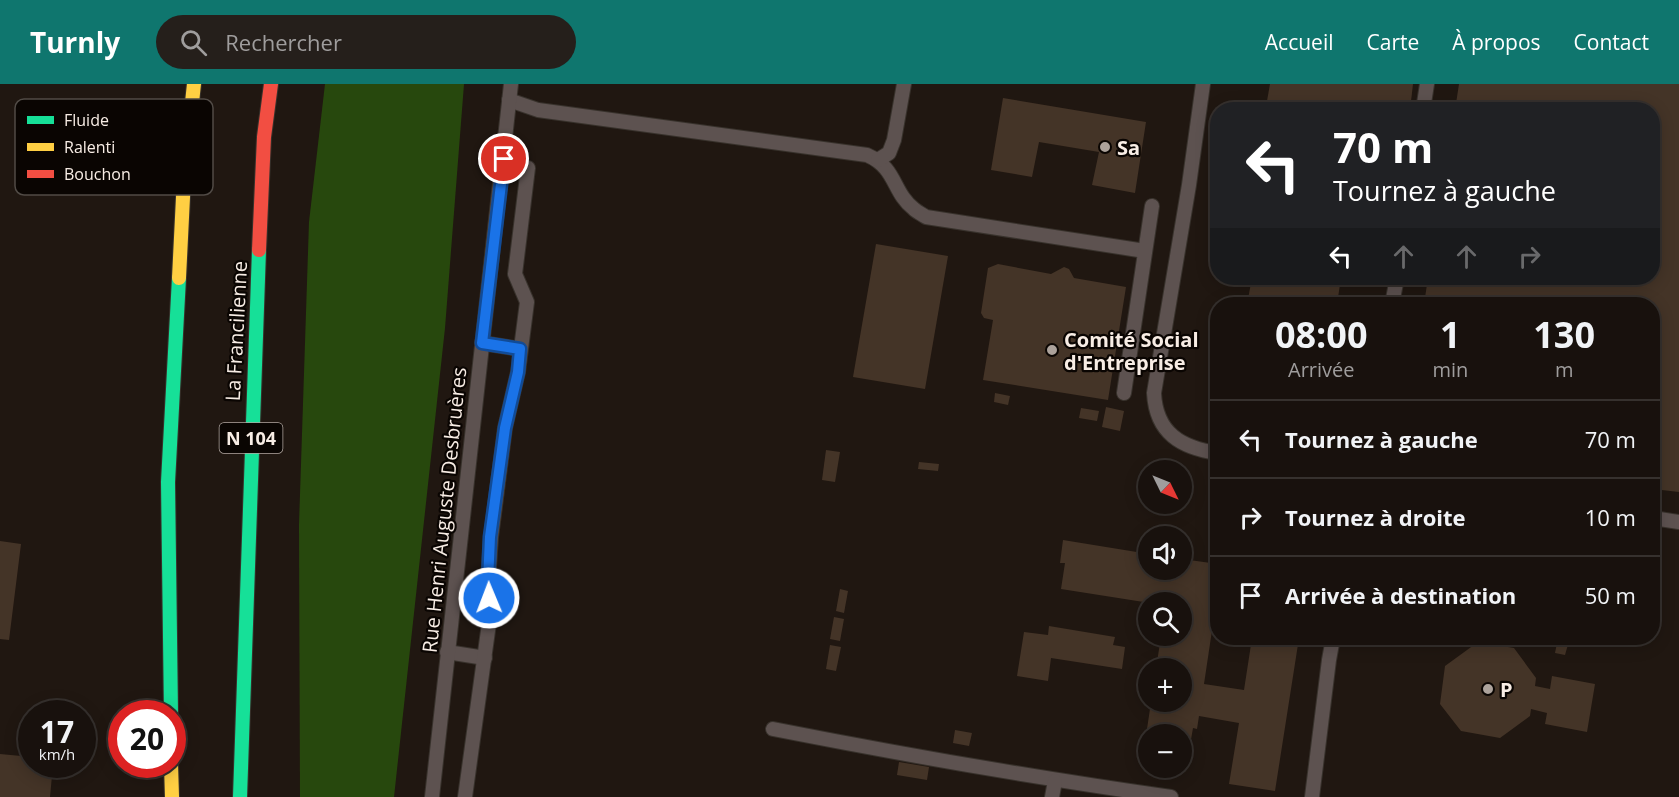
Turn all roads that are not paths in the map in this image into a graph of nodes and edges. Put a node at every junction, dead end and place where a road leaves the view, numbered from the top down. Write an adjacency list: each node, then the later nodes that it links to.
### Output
1 (194, 84): 7 (highway)
2 (271, 84): 28 (highway, La Francilienne / N 104)
3 (511, 84): 8 (lane, Rue Henri Auguste Desbruères)
4 (904, 84): 10 (lane)
5 (1203, 84): 18 (lane)
6 (1427, 84): 9 (lane)
7 (192, 99)
8 (509, 100): 10 (lane); 15 (lane, Rue Henri Auguste Desbruères)
9 (1424, 102)
10 (879, 160): 14 (lane)
11 (528, 168): 16 (lane)
12 (183, 195): 24 (highway)
13 (1152, 207): 14 (lane)
14 (1145, 251): 17 (lane)
15 (482, 343): 16 (lane); 22 (lane, Rue Henri Auguste Desbruères)
16 (520, 349): 23 (lane)
17 (1124, 393)
18 (1210, 452)
19 (1660, 519): 20 (lane)
20 (1679, 522)
21 (1332, 645): 34 (lane)
22 (447, 652): 23 (lane); 30 (lane, Rue Henri Auguste Desbruères)
23 (485, 658): 31 (lane)
24 (171, 700)
25 (773, 729): 27 (lane)
26 (171, 778): 29 (highway)
27 (1055, 780): 32 (lane); 33 (lane)
28 (241, 796)
29 (172, 797)
30 (432, 797)
31 (465, 797)
32 (1052, 797)
33 (1171, 797)
34 (1312, 797)

